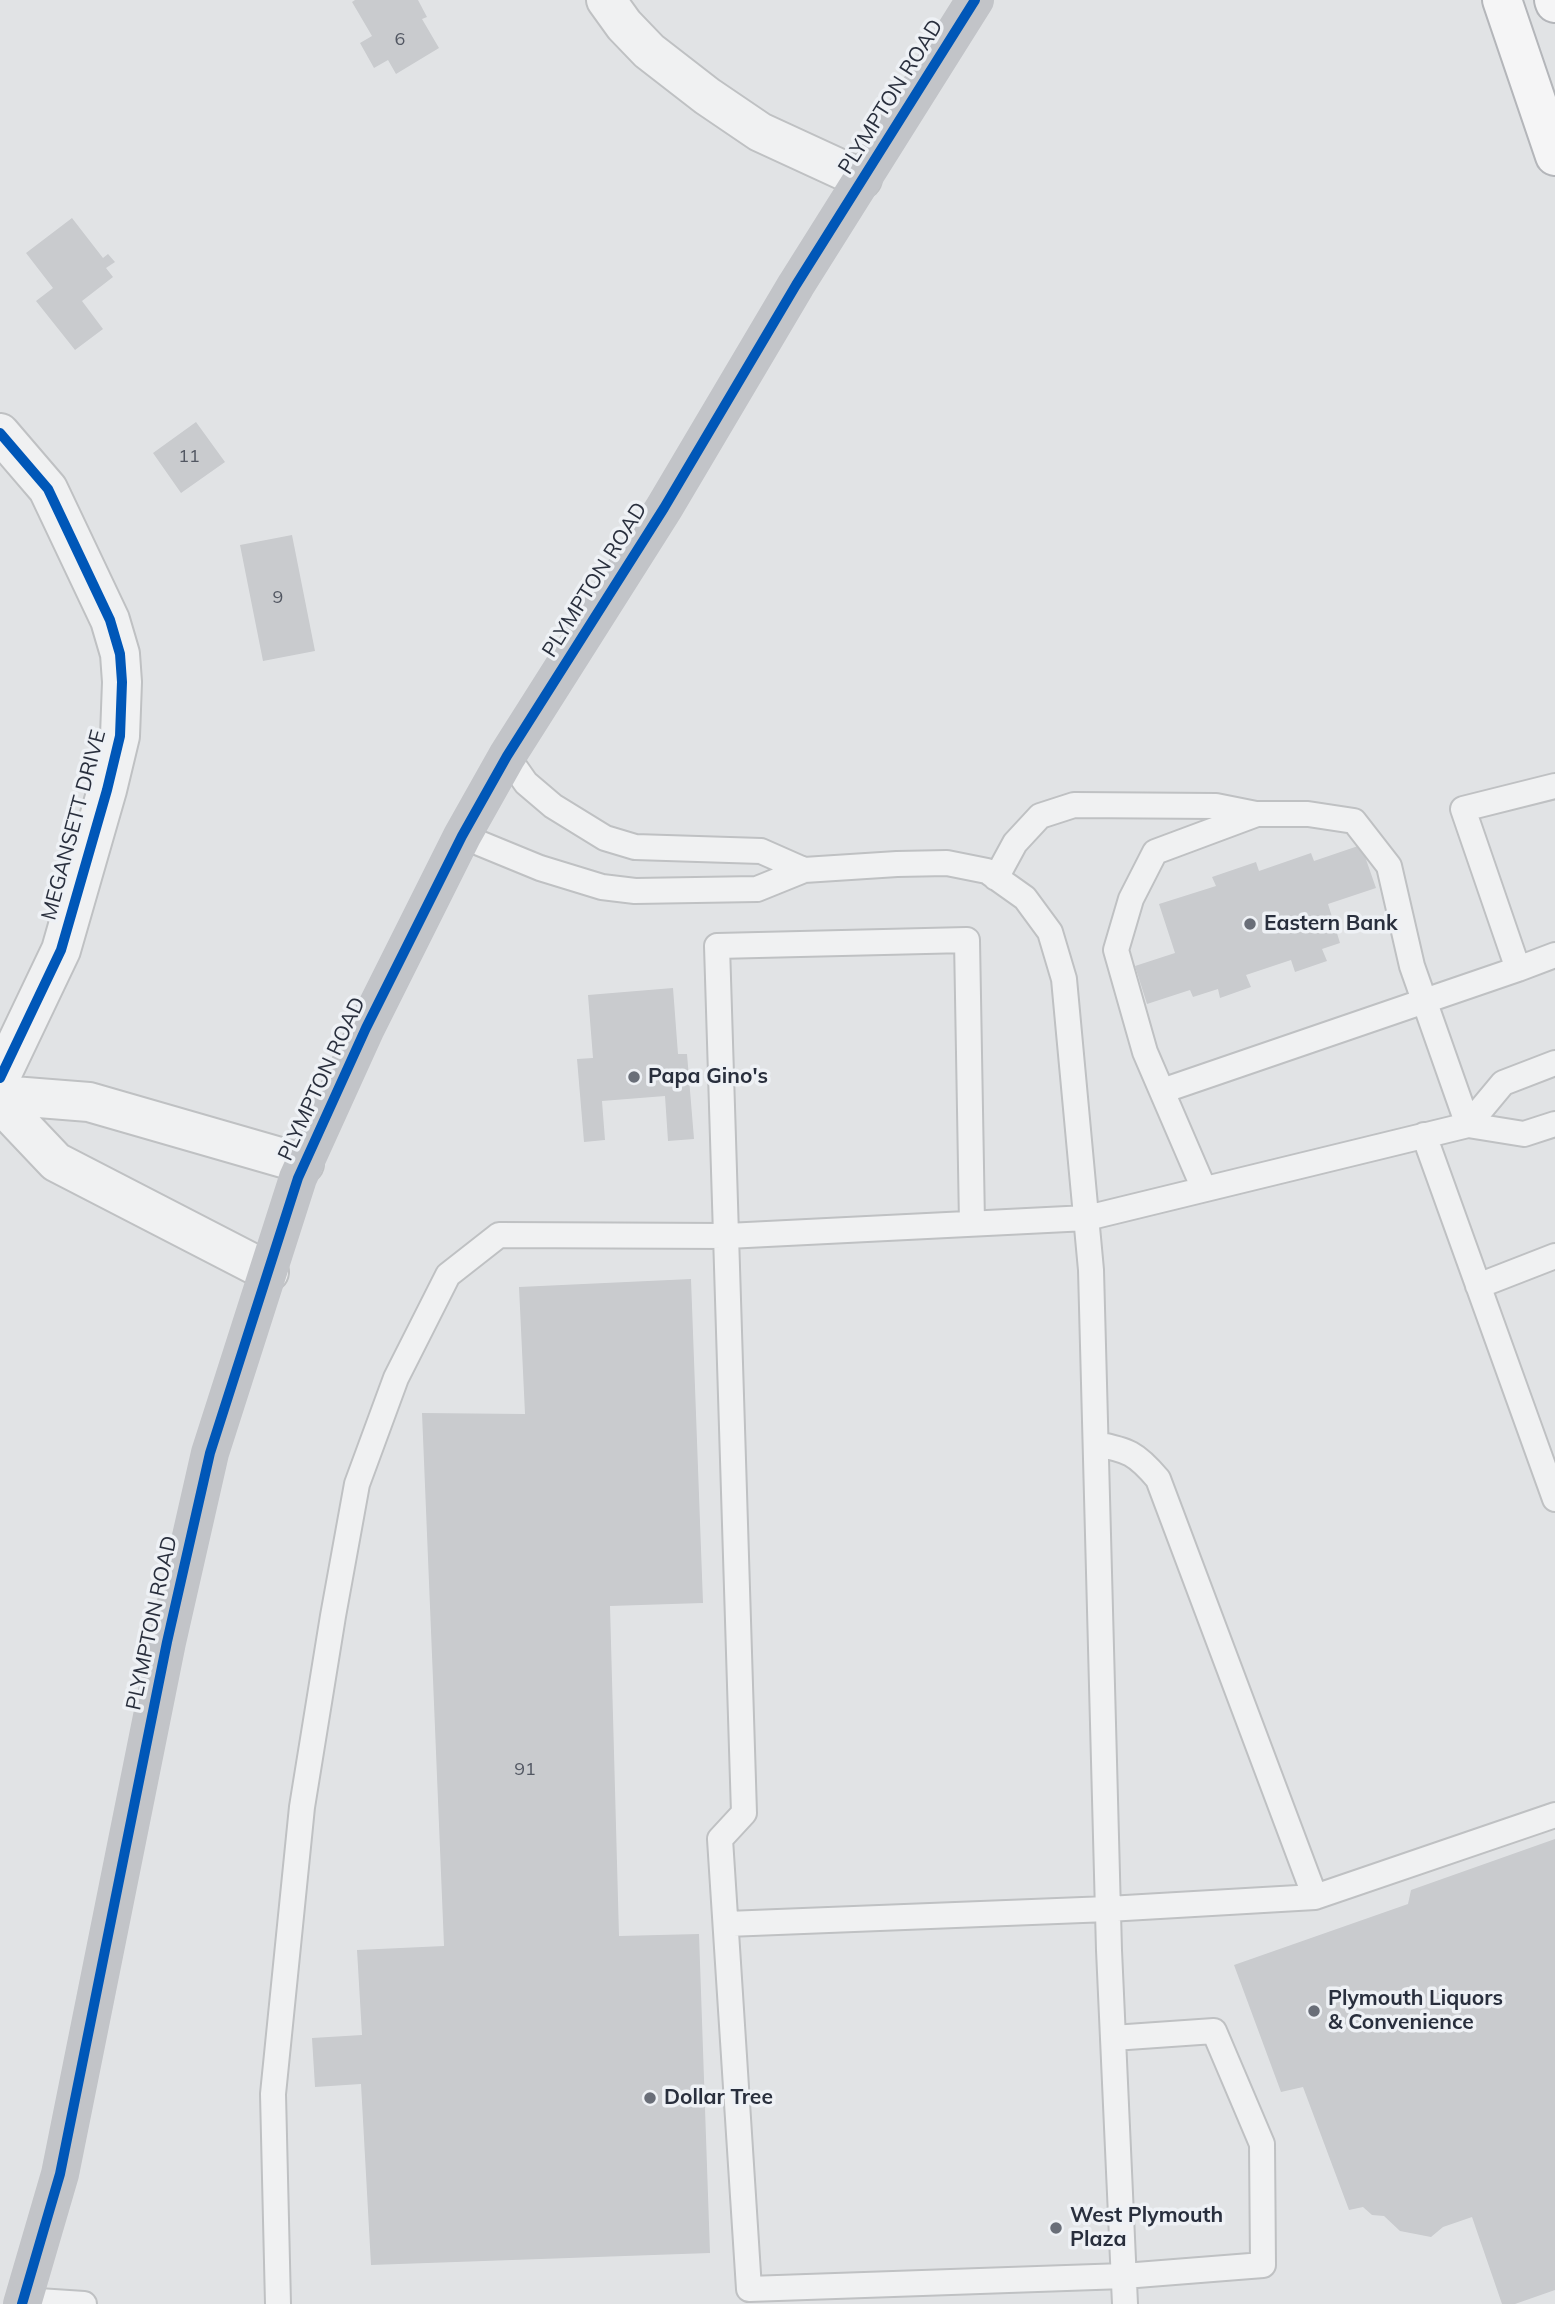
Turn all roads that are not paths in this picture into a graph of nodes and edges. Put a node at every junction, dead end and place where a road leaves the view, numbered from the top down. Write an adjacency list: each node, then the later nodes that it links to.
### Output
1 (606, 0): 6 (street)
2 (975, 0): 6 (main road, PLYMPTON ROAD)
3 (1503, 0): 4 (highway)
4 (1546, 94): 5 (highway)
5 (1555, 156)
6 (862, 179): 8 (main road, PLYMPTON ROAD)
7 (0, 433): 18 (street, MEGANSETT DRIVE)
8 (507, 756): 11 (main road, PLYMPTON ROAD); 12 (lane)
9 (1555, 786): 15 (lane)
10 (1257, 814): 13 (lane); 16 (lane); 19 (lane)
11 (462, 836): 12 (lane); 25 (main road, PLYMPTON ROAD)
12 (804, 870): 13 (lane)
13 (996, 877): 27 (lane)
14 (1555, 955): 15 (lane)
15 (1518, 970): 16 (lane)
16 (1425, 1002): 19 (lane); 23 (lane)
17 (1555, 1063): 23 (lane)
18 (0, 1078)
19 (1162, 1091): 26 (lane)
20 (0, 1095): 25 (street)
21 (0, 1103): 31 (street)
22 (1555, 1124): 23 (lane)
23 (1468, 1125): 24 (lane)
24 (1424, 1135): 26 (lane); 32 (lane)
25 (304, 1164): 31 (main road, PLYMPTON ROAD)
26 (1204, 1189): 27 (lane)
27 (1087, 1217): 28 (lane); 33 (lane)
28 (972, 1223): 29 (lane); 29 (lane)
29 (727, 1236): 38 (lane); 43 (lane)
30 (1555, 1256): 32 (lane)
31 (270, 1272): 41 (main road, PLYMPTON ROAD)
32 (1478, 1286): 34 (lane)
33 (1096, 1444): 36 (lane); 37 (lane)
34 (1555, 1499)
35 (1555, 1815): 36 (lane)
36 (1315, 1897): 37 (lane)
37 (1108, 1909): 38 (lane); 39 (lane)
38 (727, 1924): 40 (lane)
39 (1113, 2038): 40 (lane); 40 (lane)
40 (1124, 2276): 44 (lane)
41 (23, 2302): 42 (lane)
42 (84, 2304)
43 (278, 2304)
44 (1125, 2304)

